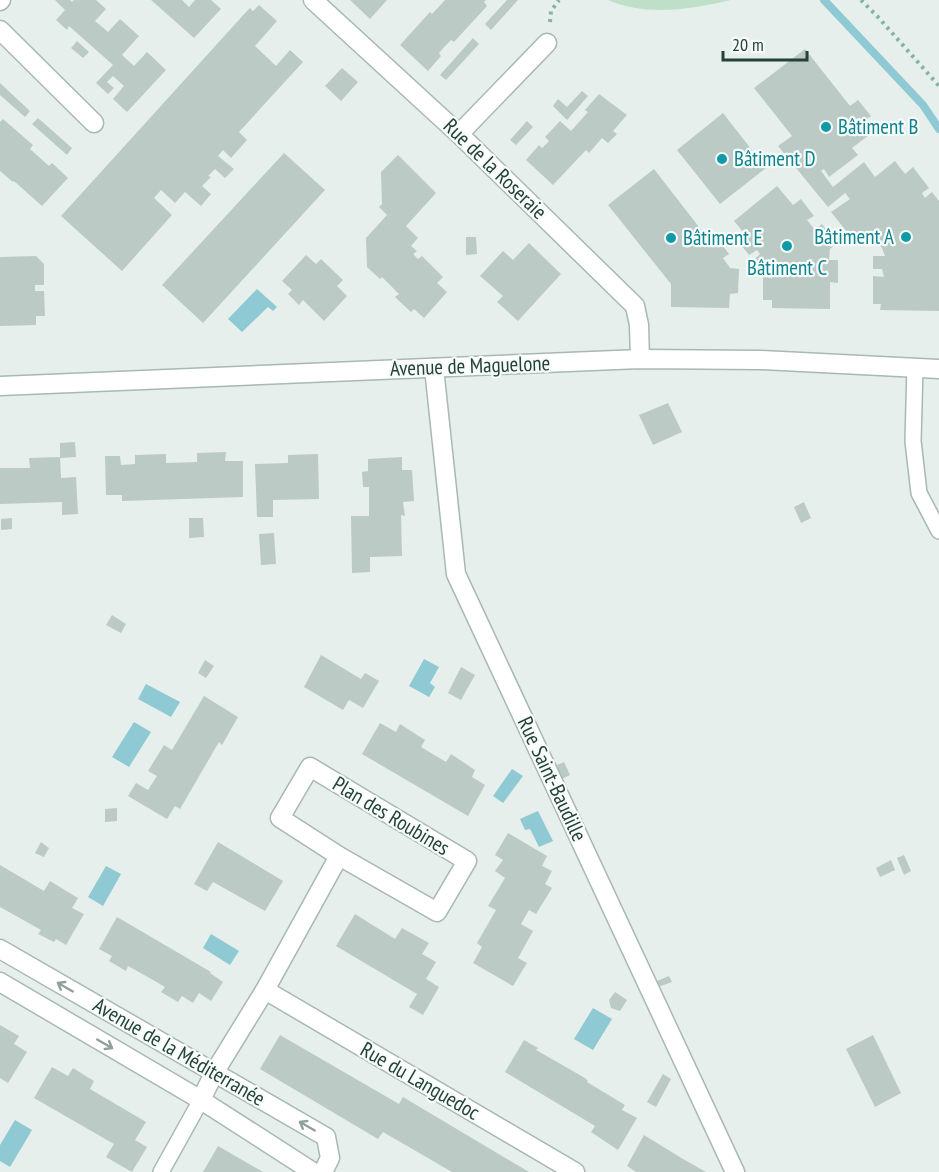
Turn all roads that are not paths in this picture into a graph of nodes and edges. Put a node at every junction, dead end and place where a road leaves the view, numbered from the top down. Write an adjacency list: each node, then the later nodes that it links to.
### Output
1 (313, 0): 5 (street, Rue de la Roseraie)
2 (0, 30): 4 (street)
3 (548, 43): 5 (street)
4 (93, 123)
5 (459, 134): 6 (street, Rue de la Roseraie)
6 (640, 359): 7 (street, Avenue de Maguelone); 8 (street, Avenue de Maguelone)
7 (915, 367): 9 (street, Avenue de Maguelone); 11 (lane)
8 (434, 368): 10 (street, Avenue de Maguelone); 22 (street, Rue Saint-Baudille)
9 (939, 369)
10 (0, 386)
11 (939, 531)
12 (339, 856): 12 (street, Plan des Roubines); 15 (street)
13 (0, 949): 16 (street, Avenue de la Méditerranée, one-way to 13)
14 (0, 982): 17 (street, Avenue de la Méditerranée, one-way to 17)
15 (265, 990): 16 (street); 21 (street, Rue du Languedoc)
16 (214, 1073): 17 (street); 20 (street, Avenue de la Méditerranée, one-way to 16)
17 (201, 1100): 18 (lane); 19 (street, Avenue de la Méditerranée)
18 (160, 1172)
19 (313, 1172)
20 (323, 1172)
21 (575, 1172)
22 (735, 1172)

